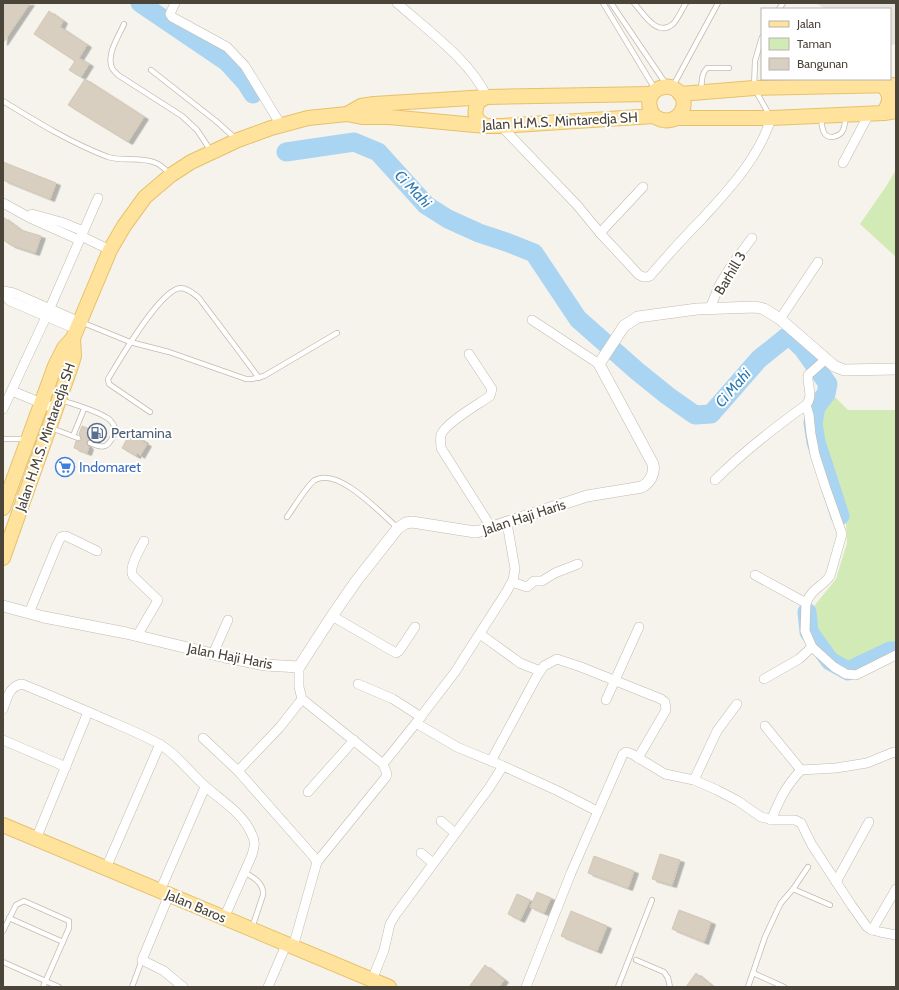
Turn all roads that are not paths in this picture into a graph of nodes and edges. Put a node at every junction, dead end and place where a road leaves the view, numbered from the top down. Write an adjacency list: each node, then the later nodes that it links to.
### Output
1 (175, 3): 26 (street)
2 (397, 3): 16 (street)
3 (603, 3): 14 (lane)
4 (611, 3): 14 (lane)
5 (634, 3): 6 (lane)
6 (686, 3)
7 (718, 3): 14 (lane)
8 (124, 24): 30 (lane)
9 (761, 40): 13 (lane)
10 (729, 68): 15 (lane)
11 (151, 70): 29 (lane)
12 (889, 86): 13 (main road, Jalan H.M.S. Mintaredja SH); 18 (main road)
13 (754, 88): 15 (main road, Jalan H.M.S. Mintaredja SH); 25 (lane)
14 (666, 90): 15 (main road, Jalan H.M.S. Mintaredja SH); 16 (main road, Jalan H.M.S. Mintaredja SH); 22 (main road, Jalan H.M.S. Mintaredja SH); 24 (main road)
15 (701, 92)
16 (485, 97): 19 (main road, Jalan H.M.S. Mintaredja SH); 27 (main road)
17 (3, 101): 32 (lane)
18 (890, 112): 20 (main road, Jalan H.M.S. Mintaredja SH)
19 (348, 114): 26 (main road, Jalan H.M.S. Mintaredja SH); 27 (main road, Jalan H.M.S. Mintaredja SH)
20 (869, 114): 21 (main road, Jalan H.M.S. Mintaredja SH); 31 (street)
21 (846, 115): 23 (main road, Jalan H.M.S. Mintaredja SH); 23 (lane)
22 (654, 116): 24 (main road, Jalan H.M.S. Mintaredja SH); 28 (main road, Jalan H.M.S. Mintaredja SH)
23 (821, 116): 25 (main road, Jalan H.M.S. Mintaredja SH)
24 (676, 118): 25 (main road, Jalan H.M.S. Mintaredja SH)
25 (771, 118): 36 (street)
26 (281, 125): 29 (main road, Jalan H.M.S. Mintaredja SH)
27 (486, 126): 28 (main road, Jalan H.M.S. Mintaredja SH)
28 (501, 126): 36 (street)
29 (238, 140): 30 (main road, Jalan H.M.S. Mintaredja SH)
30 (212, 152): 32 (main road, Jalan H.M.S. Mintaredja SH)
31 (843, 163)
32 (171, 175): 39 (main road, Jalan H.M.S. Mintaredja SH)
33 (643, 187): 36 (street)
34 (98, 198): 37 (street)
35 (3, 202): 37 (street)
36 (600, 233)
37 (81, 236): 39 (street); 43 (street)
38 (752, 238): 42 (street, Barhill 3)
39 (110, 250): 46 (main road, Jalan H.M.S. Mintaredja SH)
40 (818, 262): 44 (street)
41 (3, 292): 43 (street)
42 (710, 308): 44 (street); 50 (street)
43 (48, 312): 46 (street); 54 (street)
44 (780, 318): 51 (street)
45 (532, 320): 50 (street)
46 (76, 330): 48 (lane); 55 (main road, Jalan H.M.S. Mintaredja SH); 56 (main road, Jalan H.M.S. Mintaredja SH)
47 (337, 333): 53 (lane)
48 (130, 342): 53 (lane); 53 (lane); 60 (lane)
49 (469, 354): 69 (street)
50 (602, 360): 68 (street, Jalan Haji Haris)
51 (823, 361): 52 (street); 57 (street)
52 (896, 369)
53 (259, 378)
54 (12, 391): 55 (street); 58 (street)
55 (42, 403): 56 (street); 63 (main road, Jalan H.M.S. Mintaredja SH)
56 (58, 404): 59 (lane); 61 (main road, Jalan H.M.S. Mintaredja SH)
57 (806, 405): 65 (street); 77 (street)
58 (3, 409)
59 (84, 409): 61 (lane); 64 (lane)
60 (150, 412)
61 (49, 427): 73 (main road, Jalan H.M.S. Mintaredja SH)
62 (3, 439): 63 (lane)
63 (29, 439): 66 (main road, Jalan H.M.S. Mintaredja SH)
64 (90, 443)
65 (714, 480)
66 (3, 508)
67 (287, 517): 70 (lane)
68 (507, 523): 69 (street, Jalan Haji Haris); 76 (street)
69 (491, 527): 70 (street, Jalan Haji Haris)
70 (398, 528): 80 (street)
71 (144, 541): 85 (street)
72 (97, 551): 79 (street)
73 (3, 558)
74 (578, 564): 76 (street)
75 (755, 575): 77 (street)
76 (512, 582): 84 (street)
77 (806, 603): 86 (street)
78 (3, 606): 79 (street, Jalan Haji Haris)
79 (29, 613): 85 (street, Jalan Haji Haris)
80 (332, 616): 82 (street); 89 (street)
81 (228, 620): 87 (street)
82 (415, 627)
83 (640, 627): 92 (street)
84 (480, 634): 90 (street); 99 (street)
85 (137, 636): 87 (street, Jalan Haji Haris)
86 (812, 647): 88 (street); 91 (street)
87 (213, 654): 89 (street, Jalan Haji Haris)
88 (896, 655)
89 (299, 667): 94 (street)
90 (540, 671): 92 (street); 107 (street)
91 (764, 679)
92 (615, 680): 95 (street); 106 (street)
93 (358, 684): 99 (street)
94 (302, 699): 103 (street); 112 (street)
95 (606, 700)
96 (737, 704): 113 (street)
97 (3, 709): 98 (street)
98 (88, 712): 104 (street); 110 (street)
99 (419, 720): 107 (street); 108 (street)
100 (765, 726): 111 (street)
101 (203, 738): 112 (street)
102 (3, 740): 110 (street)
103 (354, 740): 108 (street); 115 (street)
104 (160, 744): 114 (street); 127 (street)
105 (895, 752): 111 (street)
106 (638, 758): 113 (street); 116 (street)
107 (491, 761): 109 (street)
108 (382, 764): 124 (street)
109 (503, 766): 116 (street); 121 (street)
110 (66, 767): 122 (street)
111 (801, 770): 117 (street)
112 (238, 771): 124 (street)
113 (694, 780): 117 (street)
114 (205, 787): 128 (street); 132 (street)
115 (308, 792)
116 (597, 811): 155 (street)
117 (771, 820): 129 (street)
118 (441, 821): 121 (street)
119 (869, 822): 129 (street)
120 (3, 825): 122 (main road, Jalan Baros)
121 (455, 834): 125 (street)
122 (36, 839): 127 (main road, Jalan Baros)
123 (421, 853): 125 (street)
124 (317, 862): 142 (street)
125 (433, 863): 147 (street)
126 (808, 867): 130 (lane)
127 (106, 868): 132 (main road, Jalan Baros)
128 (244, 872): 136 (street); 137 (lane)
129 (836, 882): 138 (street)
130 (793, 889): 134 (lane); 146 (lane)
131 (896, 889): 138 (street)
132 (165, 893): 136 (main road, Jalan Baros); 143 (street)
133 (652, 900): 156 (lane)
134 (830, 905)
135 (9, 918): 139 (lane); 141 (lane); 141 (lane)
136 (224, 918): 137 (main road, Jalan Baros)
137 (251, 930): 142 (main road, Jalan Baros)
138 (872, 930): 140 (street)
139 (3, 931)
140 (896, 935)
141 (63, 942): 148 (lane)
142 (290, 946): 147 (main road, Jalan Baros); 153 (street)
143 (142, 960): 151 (lane); 152 (street)
144 (636, 960): 157 (lane)
145 (3, 962): 148 (lane)
146 (753, 973): 158 (lane); 159 (lane)
147 (372, 980): 154 (main road, Jalan Baros)
148 (46, 981): 149 (lane); 150 (lane)
149 (43, 987)
150 (59, 987)
151 (132, 987)
152 (183, 987)
153 (268, 987)
154 (389, 987)
155 (526, 987)
156 (618, 987)
157 (670, 987)
158 (748, 987)
159 (784, 987)

